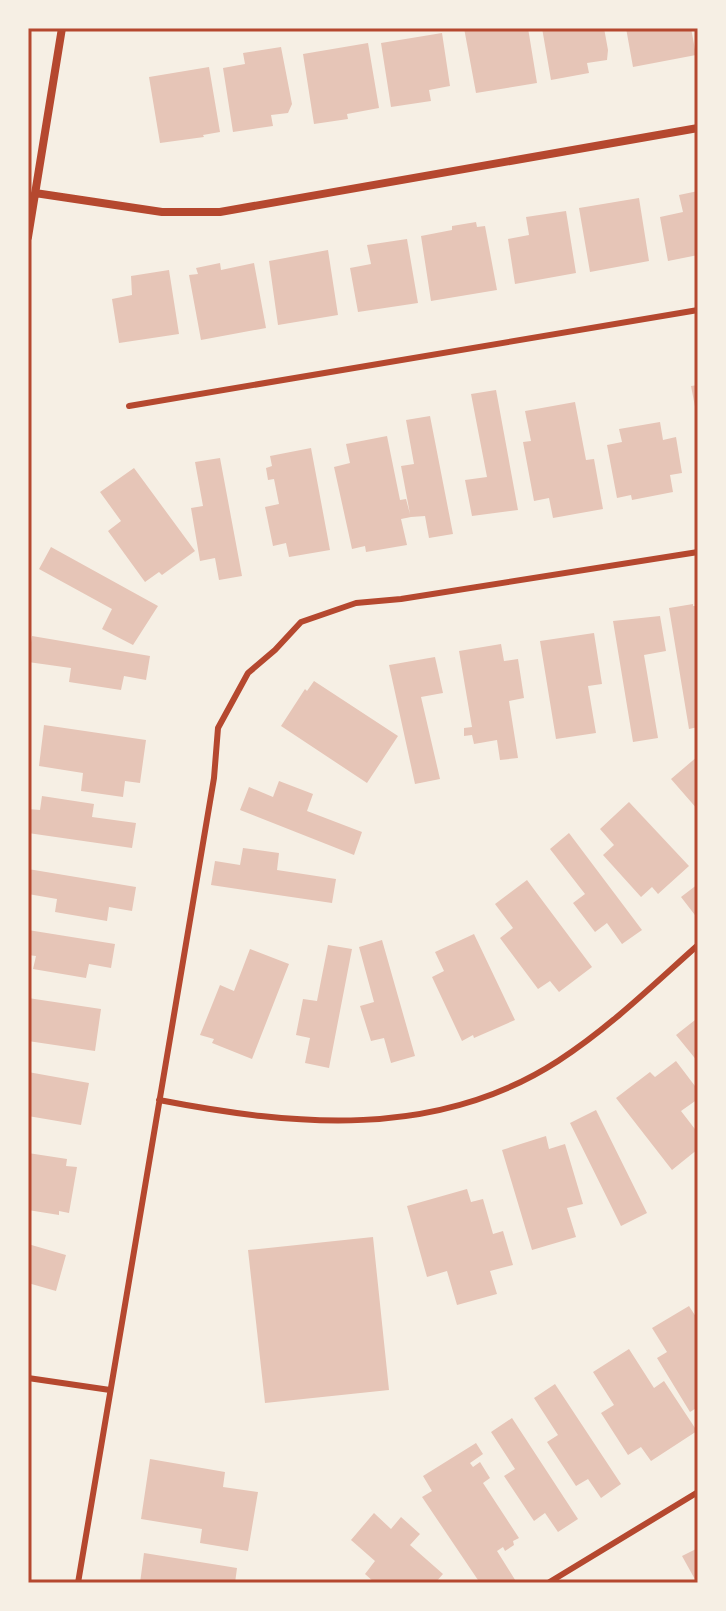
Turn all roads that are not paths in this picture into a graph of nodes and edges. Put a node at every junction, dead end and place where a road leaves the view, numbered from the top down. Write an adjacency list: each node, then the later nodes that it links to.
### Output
1 (62, 28): 3 (street)
2 (698, 128): 3 (street)
3 (35, 193): 4 (street)
4 (28, 237)
5 (698, 310): 6 (lane)
6 (129, 406)
7 (698, 552): 9 (lane)
8 (698, 945): 9 (lane)
9 (159, 1100): 11 (lane)
10 (28, 1378): 11 (lane)
11 (110, 1390): 13 (lane)
12 (698, 1492): 14 (lane)
13 (78, 1583)
14 (548, 1583)

